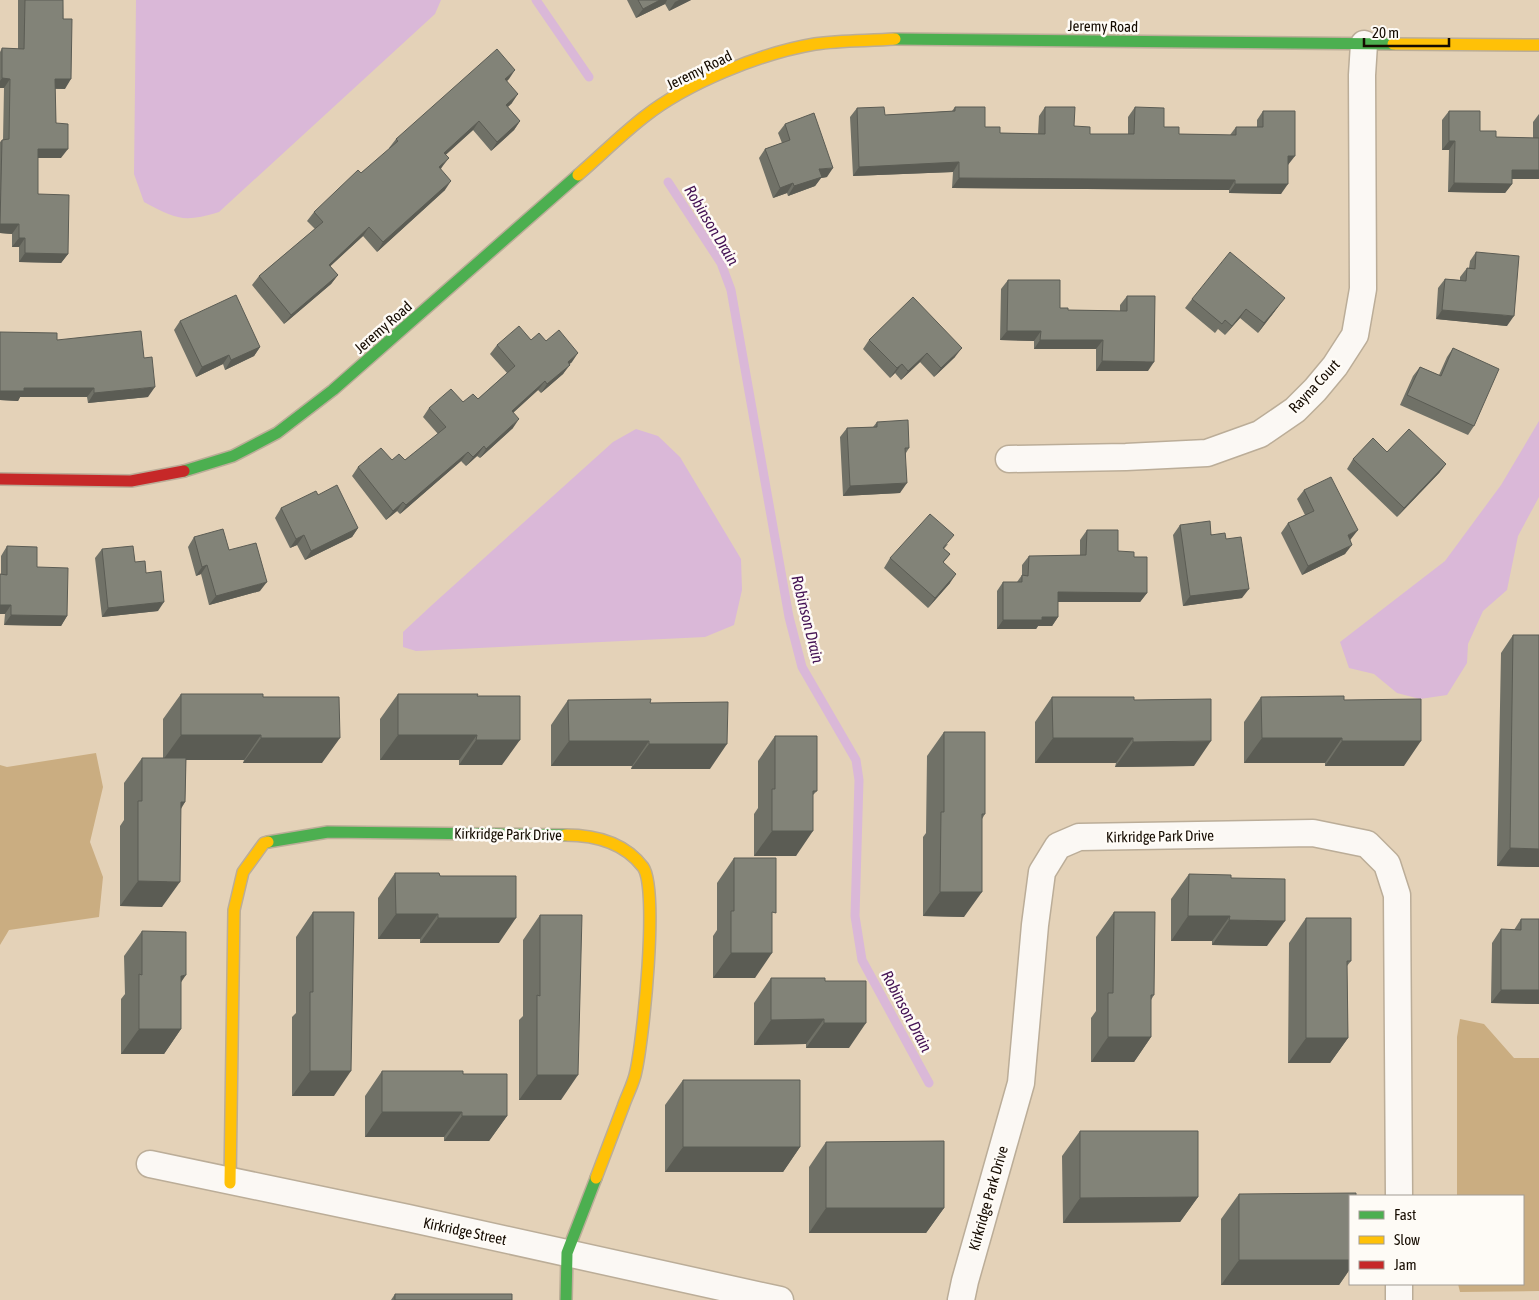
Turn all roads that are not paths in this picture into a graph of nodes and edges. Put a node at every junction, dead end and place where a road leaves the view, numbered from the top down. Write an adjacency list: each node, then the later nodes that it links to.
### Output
1 (1364, 44): 2 (street, Jeremy Road); 3 (street, Rayna Court); 4 (street, Jeremy Road)
2 (1539, 45)
3 (1009, 458)
4 (0, 479)
5 (150, 1164): 6 (street, Kirkridge Street)
6 (230, 1182): 8 (street, Kirkridge Street); 8 (street, Kirkridge Park Drive)
7 (1399, 1195): 12 (street, Kirkridge Park Drive)
8 (567, 1253): 10 (street, Kirkridge Park Drive); 11 (street, Kirkridge Street)
9 (1399, 1285): 13 (street)
10 (566, 1300)
11 (780, 1300)
12 (962, 1300)
13 (1399, 1300)

